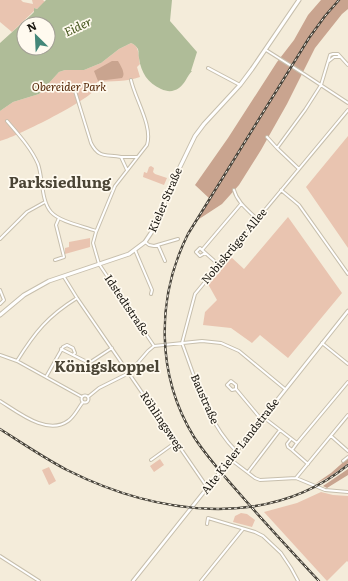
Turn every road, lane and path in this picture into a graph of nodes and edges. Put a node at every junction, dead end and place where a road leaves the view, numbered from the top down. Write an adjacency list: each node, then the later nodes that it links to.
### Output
1 (299, 0): 2 (main road, Kieler Straße)
2 (266, 50): 6 (main road, Kieler Straße); 7 (street)
3 (348, 65): 7 (street)
4 (208, 68): 6 (street)
5 (131, 80): 15 (street)
6 (240, 85): 27 (main road, Kieler Straße)
7 (321, 86): 9 (street); 13 (street)
8 (75, 91): 14 (street)
9 (348, 103)
10 (348, 110): 16 (street, Nobiskrüger Allee)
11 (7, 121): 20 (street)
12 (267, 137): 13 (street)
13 (277, 148): 16 (street)
14 (121, 156): 15 (street); 17 (street)
15 (137, 157): 17 (street)
16 (298, 169): 19 (street, Nobiskrüger Allee)
17 (127, 170): 24 (street)
18 (234, 190): 21 (street)
19 (281, 190): 23 (street, Nobiskrüger Allee); 36 (street)
20 (45, 202): 22 (street); 26 (street)
21 (241, 204): 23 (street); 30 (street)
22 (59, 218): 24 (street); 32 (street)
23 (257, 219): 35 (street, Nobiskrüger Allee)
24 (96, 231): 34 (street, Idstedtstraße)
25 (178, 238): 28 (street)
26 (0, 239)
27 (146, 242): 28 (street); 29 (main road, Kieler Straße)
28 (158, 245): 33 (street)
29 (136, 250): 34 (main road, Kieler Straße); 39 (street)
30 (202, 250): 31 (street); 31 (street)
31 (205, 253): 35 (street)
32 (55, 260)
33 (165, 261)
34 (99, 264): 37 (main road, Kieler Straße); 46 (street, Idstedtstraße)
35 (219, 265): 44 (street, Nobiskrüger Allee)
36 (348, 274)
37 (63, 276): 40 (street, Röhlingsweg); 43 (main road, Kieler Straße)
38 (0, 290): 41 (street)
39 (151, 294)
40 (77, 298): 47 (street, Röhlingsweg); 51 (street)
41 (0, 304)
42 (348, 311): 45 (street, Alte Kieler Landstraße)
43 (0, 315)
44 (182, 343): 46 (street); 57 (street); 70 (street, Baustraße)
45 (322, 344): 52 (street); 57 (street, Alte Kieler Landstraße)
46 (154, 346): 53 (street)
47 (112, 348): 50 (street); 53 (street, Röhlingsweg)
48 (61, 349): 50 (street); 50 (street); 54 (street)
49 (0, 355): 51 (street)
50 (73, 355)
51 (18, 361): 54 (street)
52 (348, 364)
53 (129, 373): 59 (street); 67 (street, Röhlingsweg)
54 (46, 377): 58 (street)
55 (348, 382): 68 (street)
56 (236, 389): 56 (street); 63 (street)
57 (286, 389): 63 (street, Alte Kieler Landstraße)
58 (82, 397): 59 (street); 61 (street)
59 (88, 397): 61 (street)
60 (0, 401): 61 (street)
61 (83, 402)
62 (348, 415): 65 (street)
63 (262, 418): 64 (street); 70 (street, Alte Kieler Landstraße)
64 (280, 430): 66 (street); 77 (street)
65 (331, 436): 71 (street); 76 (street)
66 (291, 439): 68 (street); 69 (street)
67 (177, 442): 74 (street); 79 (street, Röhlingsweg)
68 (297, 443): 69 (street)
69 (292, 450): 76 (street)
70 (236, 451): 73 (street, Alte Kieler Landstraße)
71 (348, 451)
72 (348, 457): 75 (street)
73 (230, 459): 77 (street); 79 (street, Alte Kieler Landstraße)
74 (151, 460)
75 (343, 461)
76 (308, 464): 78 (street)
77 (248, 472): 78 (street)
78 (296, 478): 80 (street)
79 (207, 487): 84 (street, Alte Kieler Landstraße)
80 (348, 492)
81 (207, 524): 82 (street)
82 (243, 529): 86 (street); 87 (street)
83 (0, 556): 85 (street)
84 (135, 580)
85 (39, 581)
86 (201, 581)
87 (298, 581)

